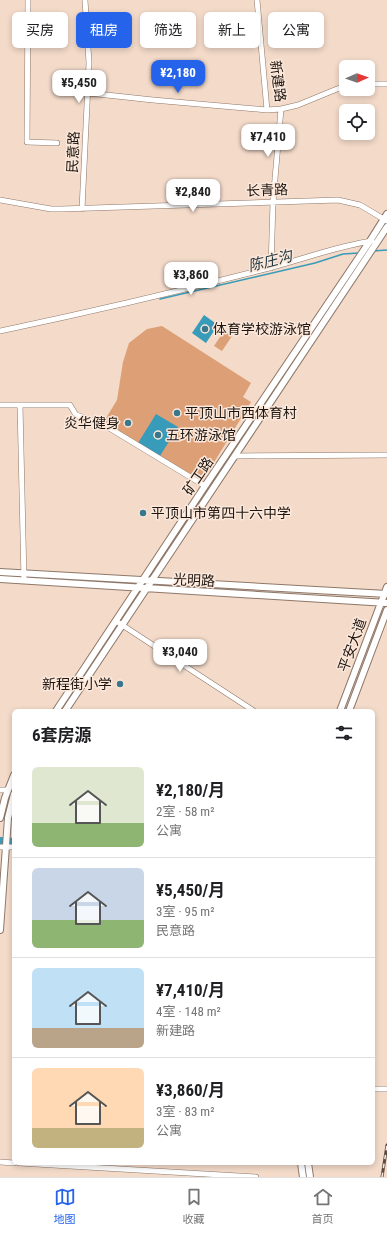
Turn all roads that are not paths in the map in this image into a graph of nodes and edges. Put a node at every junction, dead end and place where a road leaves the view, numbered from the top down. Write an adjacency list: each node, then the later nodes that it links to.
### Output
1 (28, 0): 10 (street)
2 (85, 0): 7 (street, 民意路)
3 (257, 0): 9 (street, 新建路)
4 (375, 84): 5 (street)
5 (387, 84)
6 (339, 88): 8 (street)
7 (88, 93): 9 (street); 13 (street, 民意路)
8 (280, 109): 9 (street, 新建路); 12 (street, 新建路)
9 (267, 110)
10 (58, 143)
11 (0, 200): 13 (street, 长青路)
12 (273, 202): 13 (street, 长青路); 14 (street, 长青路); 17 (street, 新建路)
13 (82, 209)
14 (386, 218): 16 (main road, 矿工路)
15 (387, 227): 16 (main road, 矿工路)
16 (373, 243): 17 (street); 22 (main road, 矿工路); 23 (main road, 矿工路)
17 (271, 268): 18 (street)
18 (0, 331)
19 (0, 405): 20 (street)
20 (20, 405): 23 (street); 25 (street)
21 (387, 455): 22 (street)
22 (235, 456): 29 (main road, 矿工路)
23 (205, 486): 28 (main road, 矿工路)
24 (0, 572): 25 (main road, 光明路)
25 (24, 573): 27 (street); 28 (main road, 光明路)
26 (0, 579): 27 (main road, 光明路)
27 (24, 580): 31 (main road, 光明路)
28 (143, 580): 29 (main road, 光明路); 31 (main road, 矿工路)
29 (153, 580): 32 (main road, 矿工路); 33 (main road, 光明路)
30 (387, 587): 33 (main road, 平安大道)
31 (138, 588): 32 (main road, 光明路); 36 (main road, 矿工路)
32 (147, 589): 34 (main road, 光明路); 37 (main road, 矿工路)
33 (386, 594): 34 (main road, 平安大道)
34 (384, 603): 41 (main road, 平安大道)
35 (387, 610): 42 (main road, 平安大道)
36 (116, 621): 37 (street); 38 (main road, 矿工路)
37 (123, 625): 39 (main road, 矿工路); 40 (street)
38 (57, 709)
39 (66, 709)
40 (251, 709)
41 (341, 709)
42 (350, 709)
43 (12, 779): 45 (main road)
44 (0, 790): 45 (street)
45 (7, 790): 47 (main road)
46 (12, 802): 48 (main road)
47 (0, 818)
48 (4, 834): 49 (main road)
49 (3, 847): 50 (main road)
50 (0, 930)
51 (375, 1089): 52 (street)
52 (387, 1089)
53 (0, 1162): 54 (street)
54 (12, 1163)
55 (46, 1165): 58 (street)
56 (301, 1165): 60 (main road)
57 (308, 1165): 61 (main road)
58 (184, 1175): 59 (street)
59 (256, 1177)
60 (303, 1177)
61 (310, 1177)

